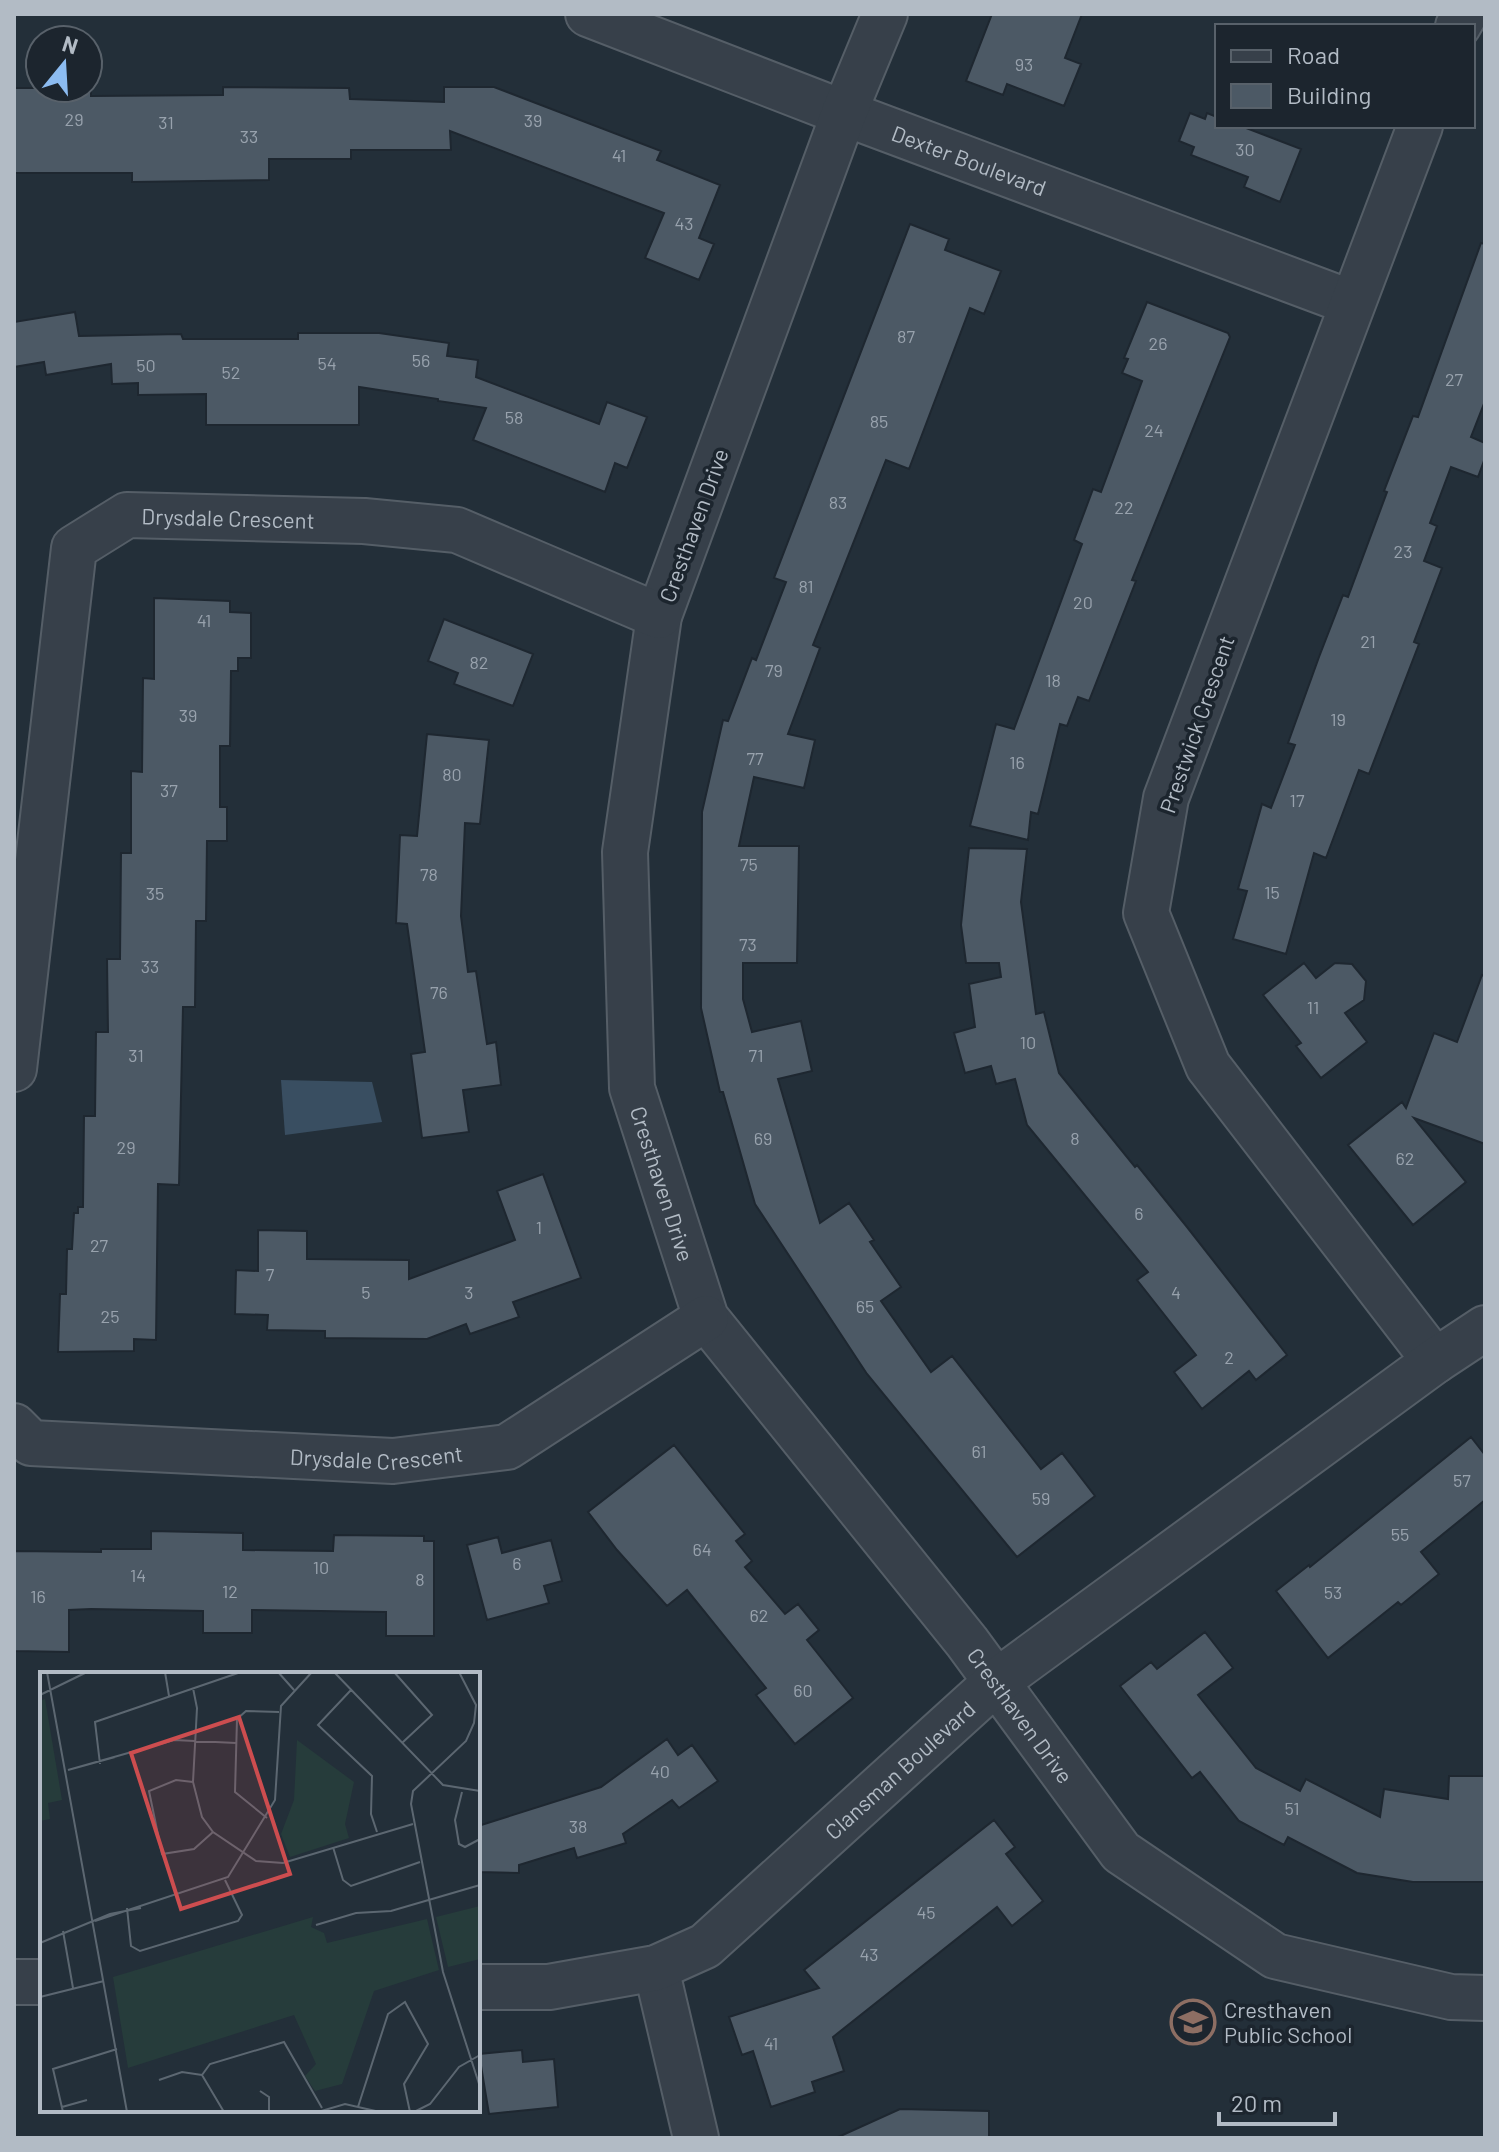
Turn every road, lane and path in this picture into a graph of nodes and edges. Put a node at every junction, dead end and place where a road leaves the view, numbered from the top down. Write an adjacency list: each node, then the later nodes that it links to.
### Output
1 (588, 14): 3 (street, Dexter Boulevard)
2 (885, 14): 3 (street, Cresthaven Drive)
3 (844, 113): 5 (street, Dexter Boulevard); 6 (street, Cresthaven Drive)
4 (1419, 128): 5 (street, Prestwick Crescent)
5 (1352, 303): 10 (street, Prestwick Crescent)
6 (659, 616): 7 (street, Drysdale Crescent); 8 (street, Cresthaven Drive)
7 (14, 1069)
8 (706, 1318): 11 (street, Drysdale Crescent); 12 (street, Cresthaven Drive)
9 (1485, 1328): 10 (street, Clansman Boulevard)
10 (1435, 1361): 12 (street, Clansman Boulevard)
11 (14, 1426)
12 (996, 1682): 13 (street, Clansman Boulevard); 17 (street, Cresthaven Drive)
13 (656, 1968): 16 (street, Clansman Boulevard); 18 (street)
14 (14, 1982): 15 (street)
15 (40, 1982)
16 (480, 1987)
17 (1485, 1998)
18 (696, 2138)

